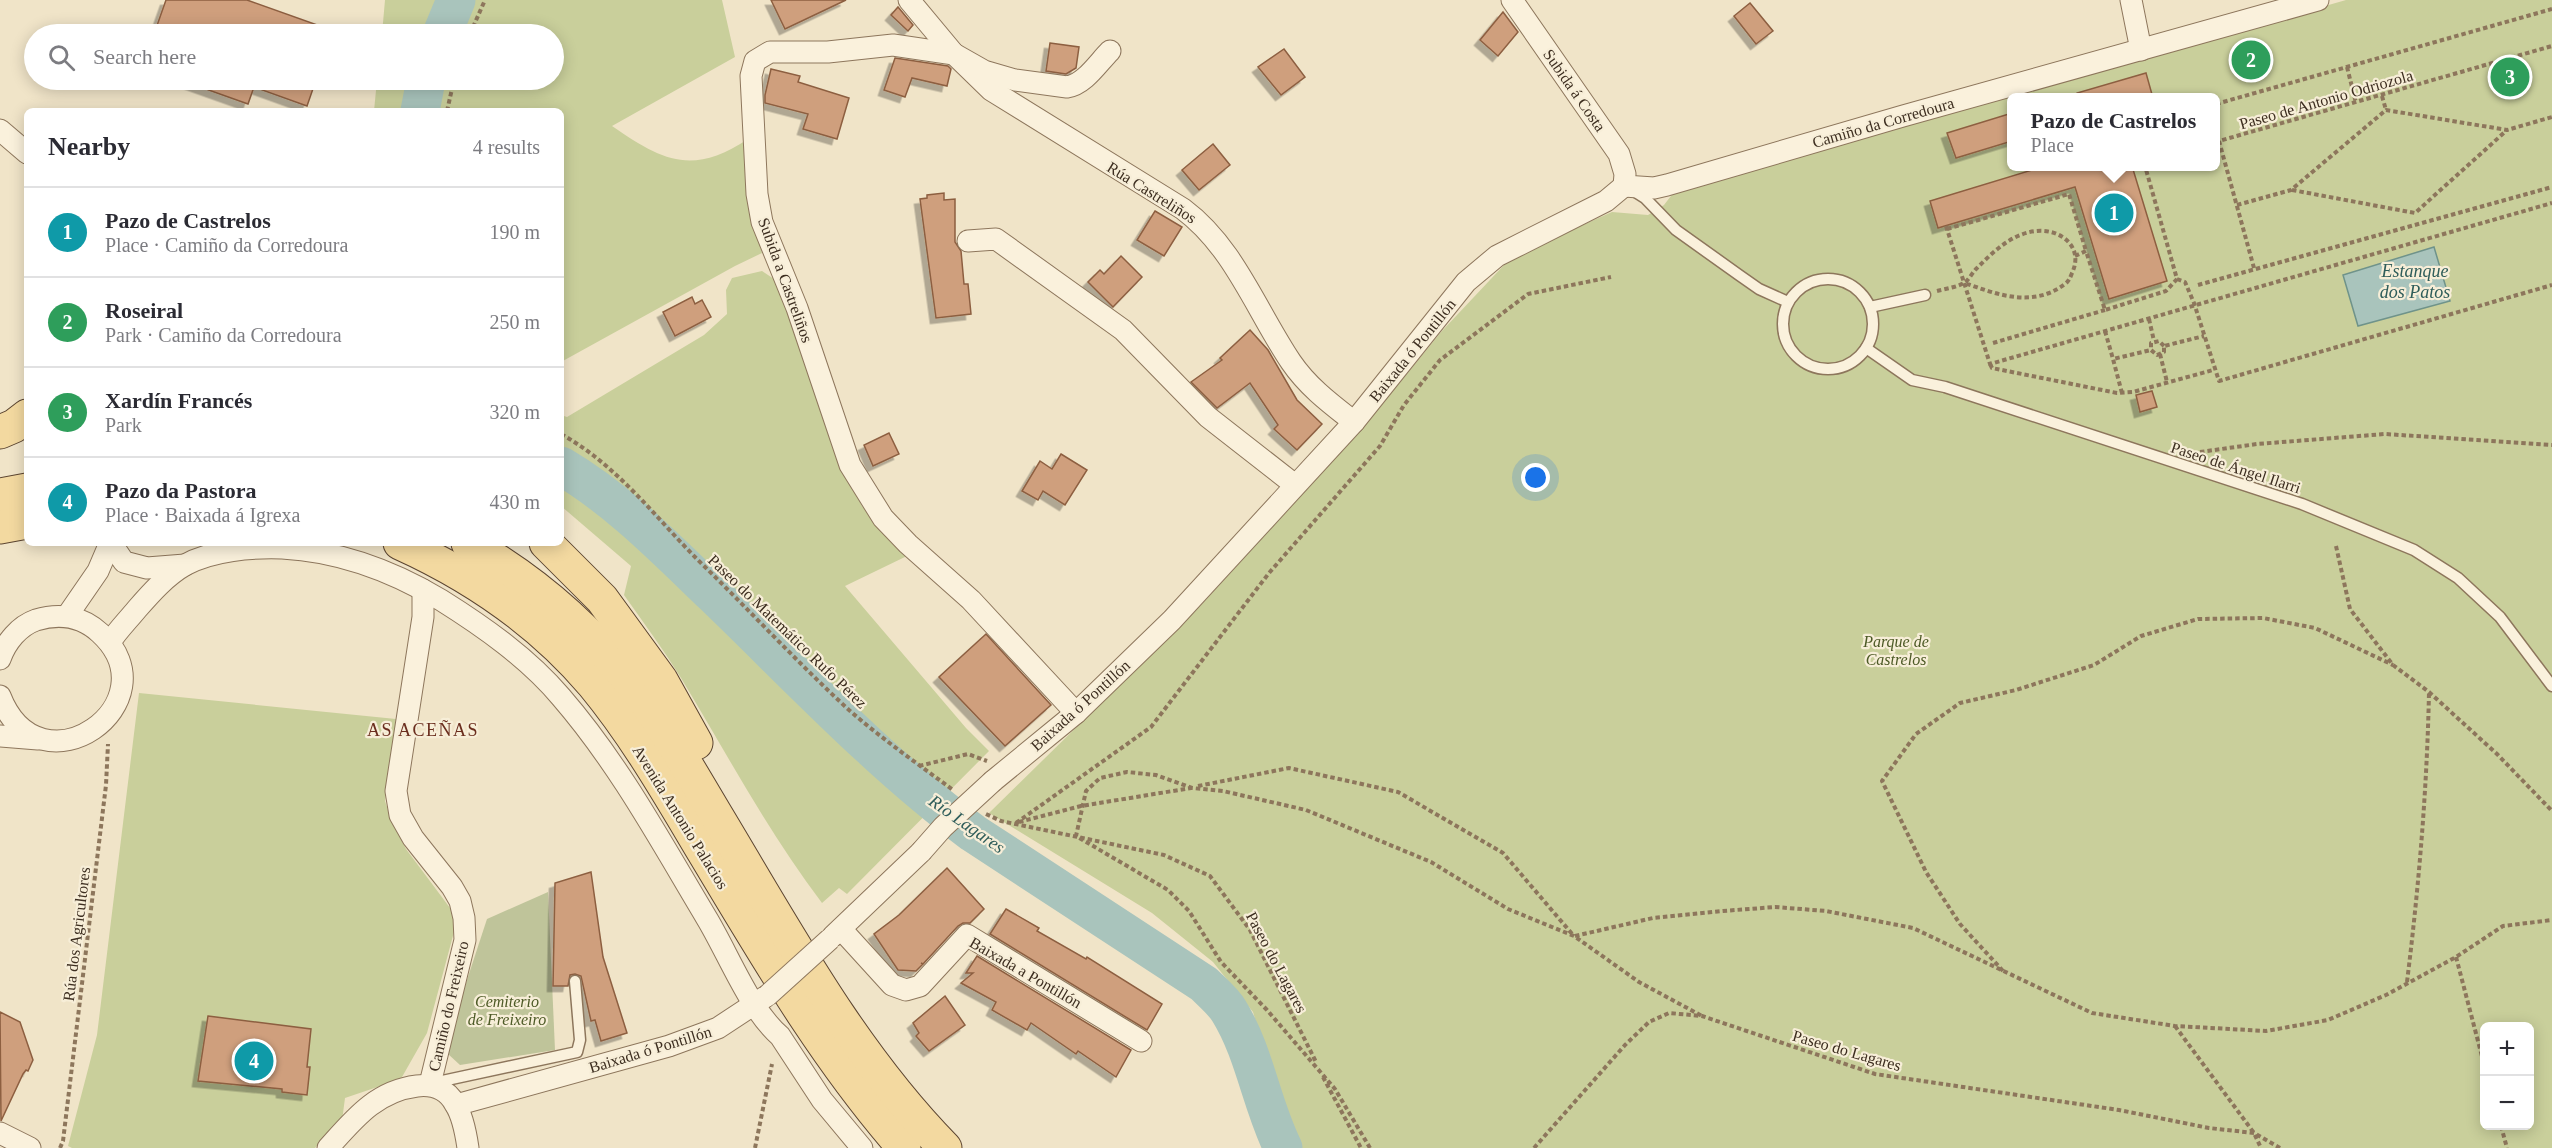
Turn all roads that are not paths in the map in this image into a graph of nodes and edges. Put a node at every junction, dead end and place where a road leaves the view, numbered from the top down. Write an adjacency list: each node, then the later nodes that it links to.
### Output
1 (909, 0): 7 (street, Rúa Castreliños)
2 (1512, 0): 10 (street, Subida á Costa)
3 (2131, 0): 5 (street)
4 (2318, 0): 5 (street, Camiño da Corredoura)
5 (2141, 50): 10 (street, Camiño da Corredoura)
6 (1110, 51): 7 (street, Subida a Castreliños)
7 (954, 54): 17 (street, Rúa Castreliños); 36 (street, Subida a Castreliños)
8 (0, 130): 9 (street)
9 (24, 150)
10 (1624, 186): 13 (lane); 17 (street, Baixada ó Pontillón)
11 (968, 241): 19 (street)
12 (1925, 295): 14 (lane)
13 (1788, 302): 14 (lane); 15 (lane)
14 (1870, 306): 15 (lane)
15 (1866, 348): 34 (lane, Paseo de Ángel Ilarri)
16 (24, 418): 18 (main road)
17 (1354, 423): 19 (street, Baixada ó Pontillón)
18 (0, 432)
19 (1295, 485): 36 (street, Baixada ó Pontillón)
20 (24, 491): 21 (main road)
21 (0, 495)
22 (24, 523): 23 (main road)
23 (0, 527)
24 (110, 546): 31 (street)
25 (113, 546): 29 (street)
26 (407, 546): 51 (main road, Avenida Antonio Palacios)
27 (473, 546): 39 (main road, Avenida Antonio Palacios)
28 (549, 546): 39 (main road)
29 (186, 565): 30 (street); 32 (street)
30 (423, 590): 42 (street); 44 (street, Camiño do Freixeiro)
31 (67, 616): 32 (street); 33 (street)
32 (110, 642): 38 (street)
33 (0, 659)
34 (2552, 686)
35 (0, 696): 38 (street)
36 (1076, 713): 40 (street, Baixada ó Pontillón, bridge)
37 (0, 736): 38 (street)
38 (46, 740)
39 (743, 858): 52 (main road, Avenida Antonio Palacios)
40 (836, 934): 42 (street, Baixada ó Pontillón, bridge); 43 (street, Baixada a Pontillón)
41 (575, 981): 44 (lane)
42 (761, 1001): 45 (street, Baixada ó Pontillón); 50 (street)
43 (1141, 1041)
44 (430, 1084): 45 (street); 48 (street)
45 (456, 1105): 49 (street)
46 (0, 1133): 47 (street)
47 (30, 1148)
48 (328, 1148)
49 (468, 1148)
50 (862, 1148)
51 (904, 1148)
52 (945, 1148)

